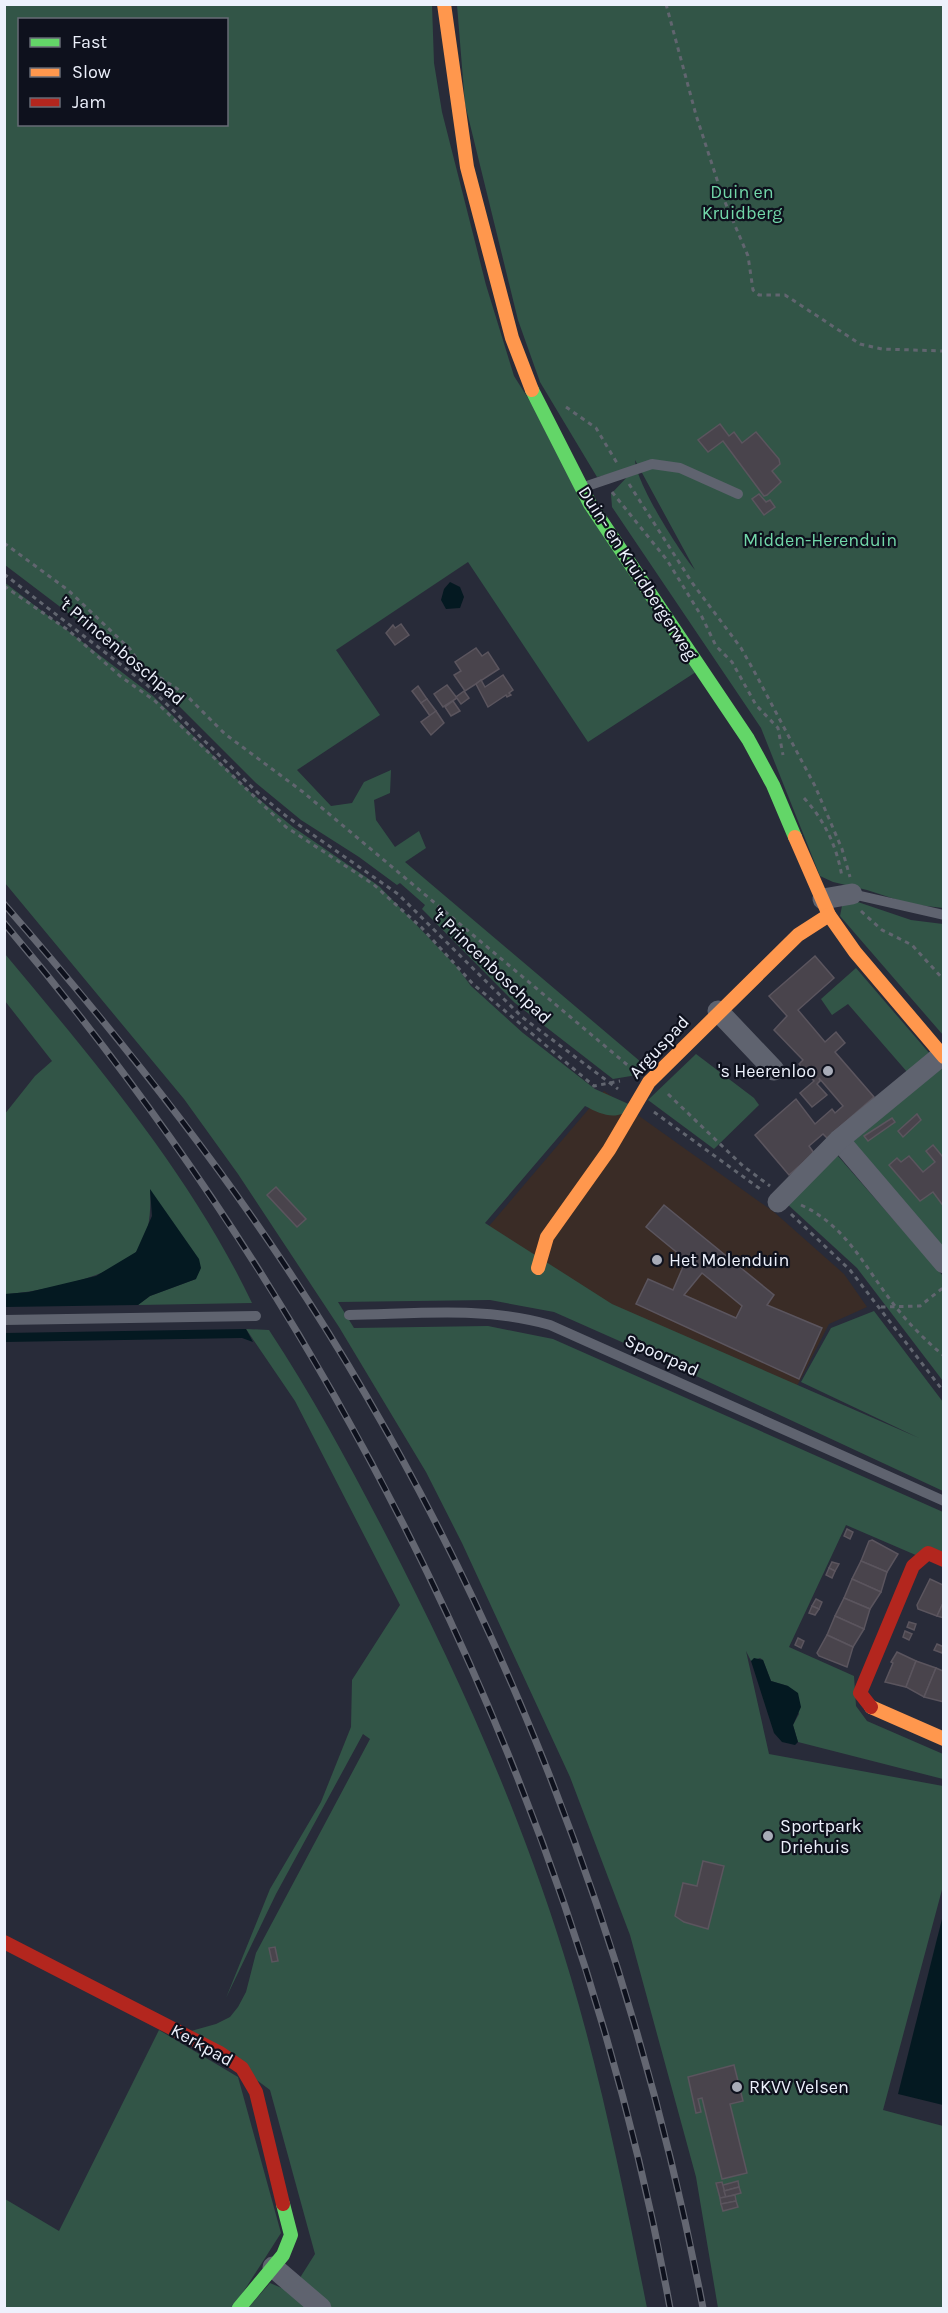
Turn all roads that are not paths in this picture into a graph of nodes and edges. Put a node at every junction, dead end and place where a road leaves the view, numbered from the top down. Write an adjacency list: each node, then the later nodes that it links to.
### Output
1 (444, 4): 5 (street, Duin- en Kruidbergerweg)
2 (587, 486): 3 (lane)
3 (738, 494)
4 (852, 894): 5 (street); 6 (lane)
5 (826, 907): 7 (street, Arguspad); 8 (street, Duin- en Kruidbergerweg)
6 (944, 915)
7 (718, 1011): 9 (street); 13 (street, Arguspad)
8 (943, 1056): 10 (street, Duin- en Kruidbergerweg)
9 (774, 1070)
10 (839, 1140): 11 (street, Duin- en Kruidbergerweg); 12 (street)
11 (782, 1199)
12 (944, 1263)
13 (538, 1268)
14 (349, 1315): 17 (lane, Spoorpad)
15 (256, 1316): 16 (lane)
16 (4, 1320)
17 (944, 1501)
18 (944, 1560): 19 (street)
19 (944, 1739)
20 (4, 1942): 21 (street, Kerkpad)
21 (273, 2267): 22 (street, Kerkpad); 23 (street)
22 (239, 2308)
23 (321, 2308)

